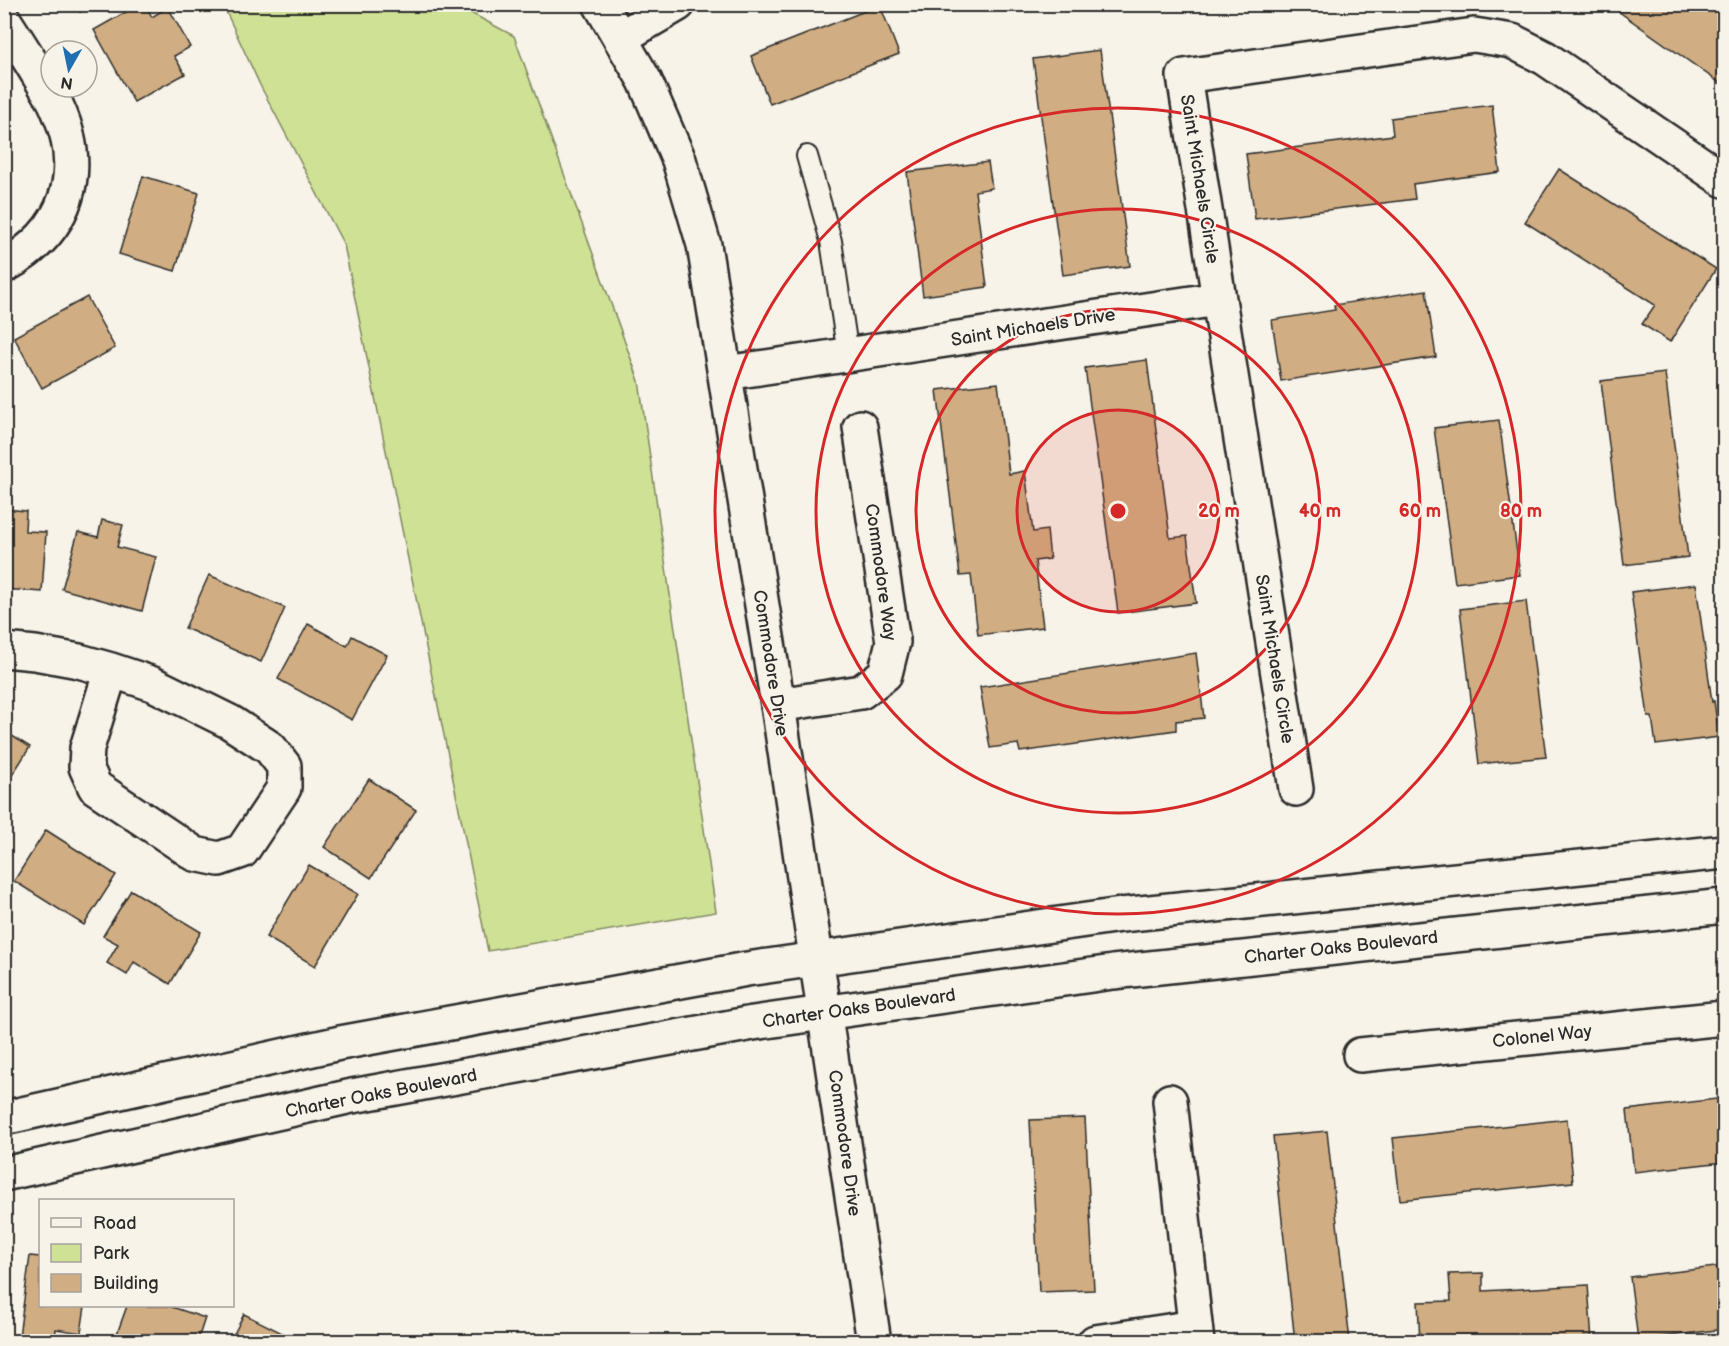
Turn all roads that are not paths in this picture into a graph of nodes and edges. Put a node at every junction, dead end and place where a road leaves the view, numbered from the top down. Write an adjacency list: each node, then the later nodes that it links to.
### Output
1 (600, 4): 4 (street, Commodore Drive)
2 (678, 4): 4 (street)
3 (4, 20): 7 (street)
4 (620, 38): 10 (street, Commodore Drive)
5 (807, 156): 9 (lane)
6 (1725, 180): 8 (street, Saint Michaels Circle)
7 (4, 266)
8 (1218, 299): 9 (street, Saint Michaels Drive); 15 (street, Saint Michaels Circle)
9 (848, 355): 10 (street, Saint Michaels Drive)
10 (726, 373): 14 (street, Commodore Drive)
11 (860, 427): 14 (street, Commodore Way)
12 (4, 650): 13 (street)
13 (111, 670): 13 (street)
14 (777, 705): 18 (street, Commodore Drive)
15 (1296, 789)
16 (1725, 852): 18 (street)
17 (1725, 906): 19 (street, Charter Oaks Boulevard)
18 (816, 958): 19 (street, Commodore Drive); 23 (street)
19 (825, 1013): 24 (street, Charter Oaks Boulevard); 26 (street, Commodore Drive)
20 (1725, 1018): 21 (street, Colonel Way)
21 (1360, 1055)
22 (1170, 1101): 25 (street)
23 (4, 1118)
24 (4, 1174)
25 (1196, 1334): 27 (street)
26 (874, 1341)
27 (1095, 1341)

